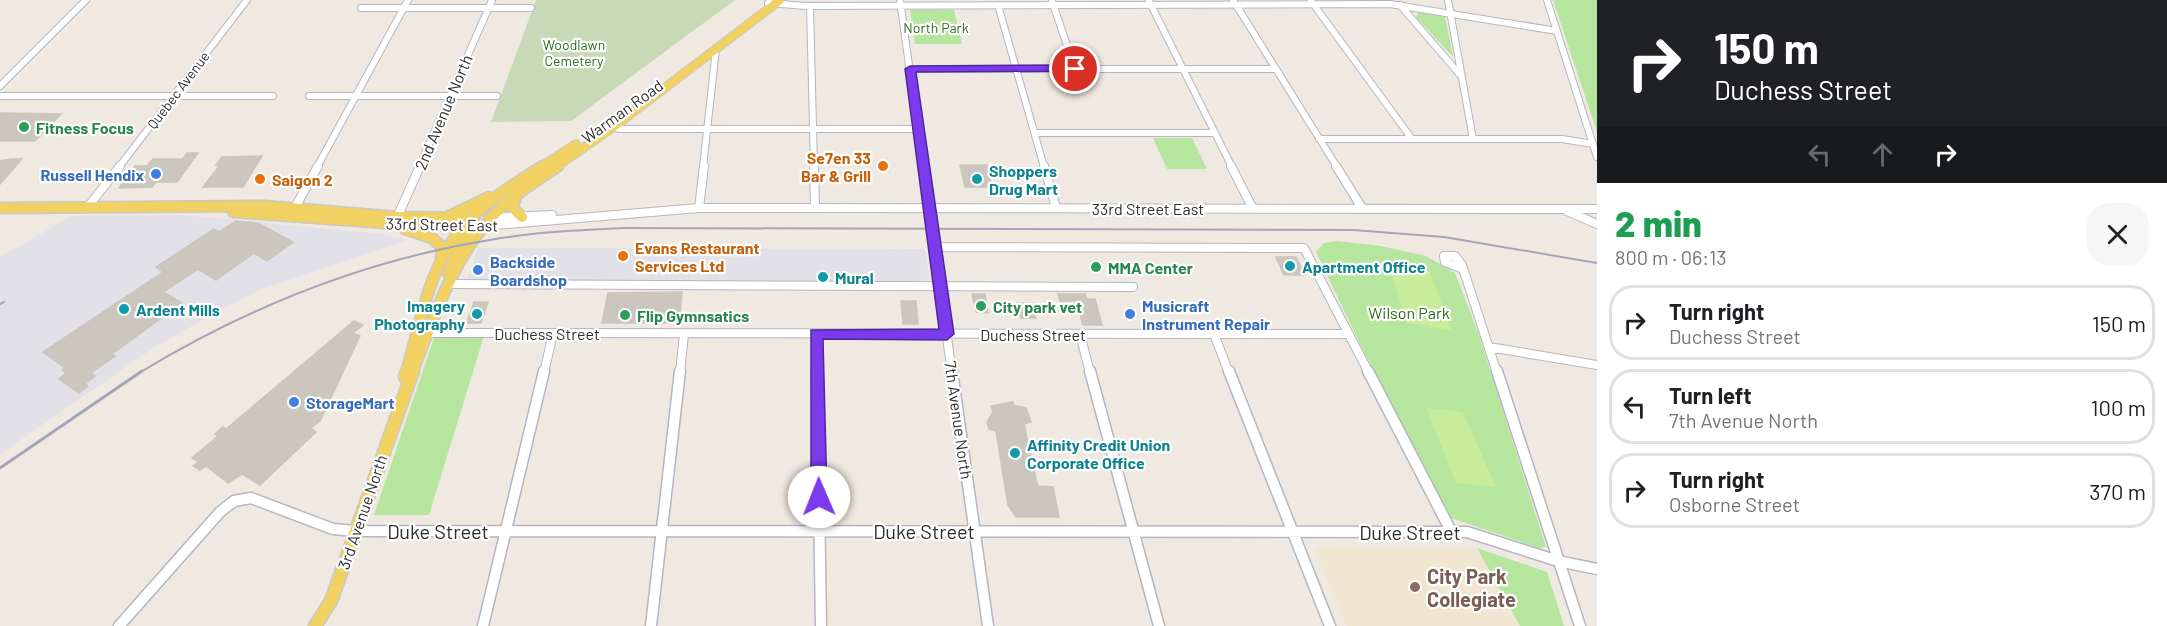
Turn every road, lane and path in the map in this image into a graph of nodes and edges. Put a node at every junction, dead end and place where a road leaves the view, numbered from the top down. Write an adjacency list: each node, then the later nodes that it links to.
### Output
1 (86, 0): 29 (street)
2 (247, 0): 31 (street, Quebec Avenue)
3 (408, 0): 18 (street)
4 (492, 0): 19 (street, 2nd Avenue North)
5 (1449, 0): 20 (street)
6 (1547, 0): 21 (street)
7 (773, 2): 15 (street); 22 (main road, Warman Road); 48 (main road, Warman Road)
8 (900, 2): 14 (street); 15 (street); 23 (street, 7th Avenue North)
9 (1052, 2): 10 (street); 14 (street); 25 (street)
10 (1150, 2): 11 (street); 26 (street)
11 (1234, 2): 12 (street); 27 (street)
12 (1312, 2): 13 (street); 44 (street)
13 (1399, 3): 20 (street); 28 (street)
14 (999, 5): 24 (street)
15 (810, 6): 38 (street)
16 (361, 8): 18 (street)
17 (531, 8): 19 (street)
18 (404, 9): 19 (street); 34 (street)
19 (488, 9): 36 (street, 2nd Avenue North)
20 (1451, 13): 21 (street); 28 (street)
21 (1557, 31): 46 (street)
22 (716, 49): 37 (main road, Warman Road); 39 (street)
23 (910, 69): 24 (street); 40 (street, 7th Avenue North)
24 (1017, 69): 25 (street); 41 (street)
25 (1075, 69): 26 (street)
26 (1183, 69): 27 (street); 42 (street)
27 (1276, 69): 43 (street)
28 (1462, 77): 45 (street)
29 (0, 86)
30 (0, 96): 31 (street)
31 (174, 96): 32 (street); 52 (street, Quebec Avenue)
32 (273, 96)
33 (309, 96): 34 (street)
34 (357, 96): 36 (street); 60 (street)
35 (497, 96): 36 (street)
36 (450, 97): 63 (street, 2nd Avenue North)
37 (615, 126): 39 (street); 49 (main road, Warman Road)
38 (812, 128): 39 (street); 40 (street); 54 (street)
39 (707, 129): 53 (street)
40 (918, 129): 55 (street, 7th Avenue North)
41 (1035, 133): 42 (street); 56 (street)
42 (1215, 133): 50 (street)
43 (1319, 139): 44 (street); 57 (street)
44 (1412, 139): 45 (street)
45 (1473, 139): 46 (street)
46 (1593, 144): 47 (street)
47 (1597, 157)
48 (526, 178): 62 (main road); 65 (main road, Warman Road)
49 (520, 192): 61 (main road); 65 (main road, Warman Road)
50 (1252, 207): 56 (street, 33rd Street East); 57 (street, 33rd Street East)
51 (0, 208): 52 (main road, 33rd Street East)
52 (87, 208): 60 (main road, 33rd Street East)
53 (699, 208): 54 (street, 33rd Street East); 61 (street, 33rd Street East); 65 (street, 33rd Street East)
54 (814, 208): 55 (street, 33rd Street East)
55 (930, 208): 56 (street, 33rd Street East); 67 (street, 7th Avenue North)
56 (1056, 208)
57 (1362, 208): 58 (street, 33rd Street East)
58 (1555, 208): 59 (street, 33rd Street East); 66 (street)
59 (1597, 209)
60 (292, 212): 63 (main road, 33rd Street East); 64 (main road, 33rd Street East)
61 (522, 217): 65 (street, 33rd Street East)
62 (440, 218): 63 (main road, 33rd Street East); 65 (main road, 33rd Street East)
63 (396, 220): 64 (main road, 33rd Street East); 65 (main road, 33rd Street East)
64 (378, 223): 69 (main road)
65 (476, 223): 69 (main road, 3rd Avenue North); 70 (main road, 3rd Avenue North)
66 (1597, 224)
67 (935, 247): 71 (street, 7th Avenue North); 80 (street)
68 (1461, 268): 81 (street)
69 (434, 281): 83 (main road, 3rd Avenue North)
70 (448, 284): 71 (street); 73 (main road, 3rd Avenue North)
71 (940, 286): 72 (street); 77 (street, 7th Avenue North)
72 (1133, 287)
73 (428, 333): 74 (street, Duchess Street); 83 (main road, 3rd Avenue North)
74 (553, 333): 75 (street, Duchess Street); 85 (street)
75 (684, 334): 76 (street, Duchess Street); 86 (street)
76 (816, 334): 77 (street, Duchess Street); 87 (street)
77 (947, 334): 78 (street, Duchess Street); 88 (street, 7th Avenue North)
78 (1080, 334): 79 (street, Duchess Street); 90 (street)
79 (1214, 334): 80 (street, Duchess Street); 91 (street)
80 (1349, 334): 89 (street)
81 (1489, 347): 82 (street); 92 (street)
82 (1597, 365)
83 (402, 398): 84 (main road, 3rd Avenue North)
84 (355, 531): 85 (street, Duke Street); 94 (main road, 3rd Avenue North); 95 (street, Duke Street)
85 (506, 531): 86 (street, Duke Street); 98 (street)
86 (661, 531): 87 (street, Duke Street); 99 (street)
87 (820, 531): 88 (street, Duke Street); 100 (street)
88 (974, 531): 90 (street, Duke Street); 101 (street, 7th Avenue North)
89 (1451, 531): 91 (street, Duke Street); 92 (street, Duke Street)
90 (1134, 532): 91 (street, Duke Street); 102 (street)
91 (1293, 532): 103 (street)
92 (1558, 561): 93 (street, Duke Street); 104 (street)
93 (1597, 569)
94 (331, 601): 96 (main road); 97 (street, 3rd Avenue North)
95 (119, 626)
96 (315, 626)
97 (322, 626)
98 (483, 626)
99 (651, 626)
100 (821, 626)
101 (988, 626)
102 (1159, 626)
103 (1330, 626)
104 (1580, 626)

